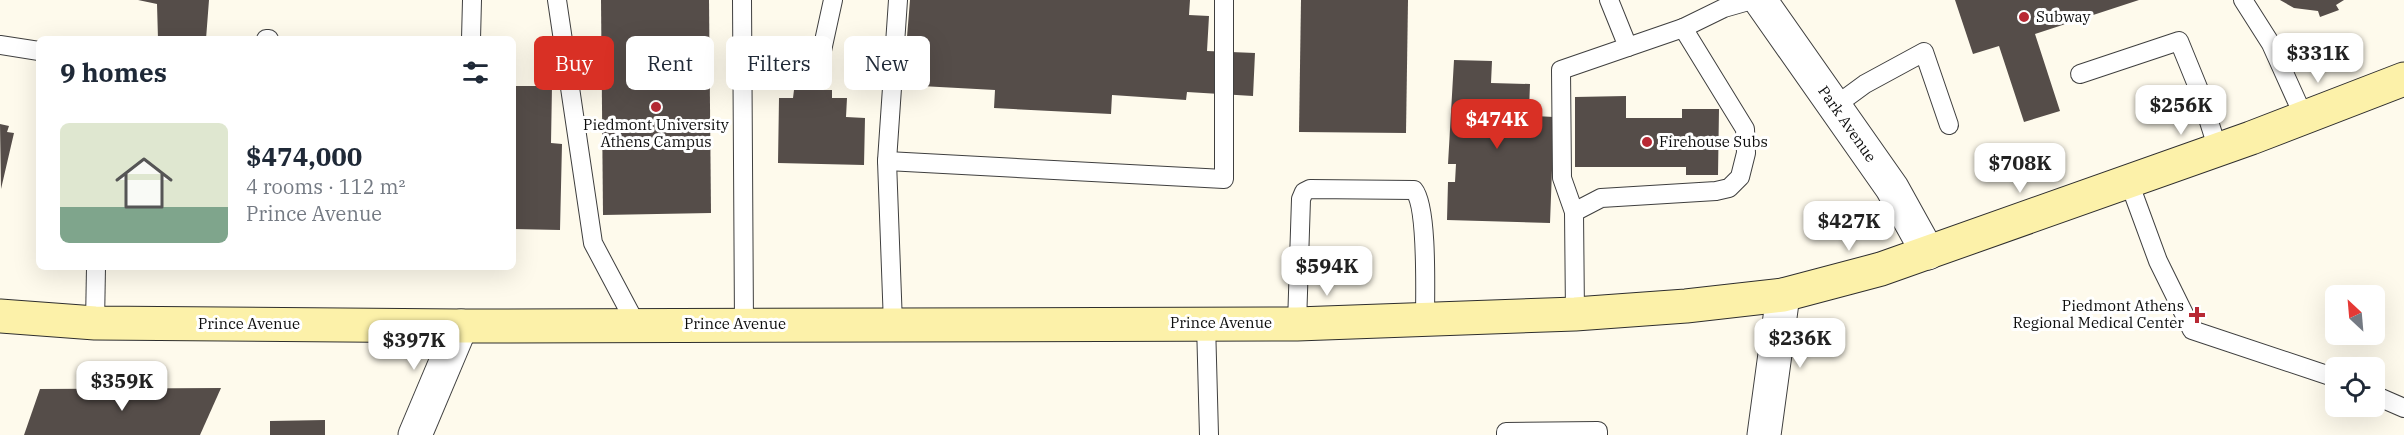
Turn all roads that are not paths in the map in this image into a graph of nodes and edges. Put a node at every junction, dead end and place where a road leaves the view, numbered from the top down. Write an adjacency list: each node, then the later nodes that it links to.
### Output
1 (472, 0): 12 (lane)
2 (557, 0): 34 (lane)
3 (742, 0): 35 (lane)
4 (833, 0): 13 (lane)
5 (898, 0): 23 (lane)
6 (1224, 0): 23 (lane)
7 (1609, 0): 15 (lane)
8 (1752, 0): 11 (lane)
9 (1760, 0): 19 (street, Park Avenue)
10 (2243, 0): 20 (lane)
11 (1683, 28): 15 (lane); 25 (lane)
12 (471, 36)
13 (825, 36)
14 (0, 45): 16 (lane)
15 (1628, 47): 25 (lane)
16 (36, 51)
17 (2080, 74): 22 (lane)
18 (2404, 79): 20 (main road, Prince Avenue)
19 (1835, 106): 21 (lane); 26 (street, Park Avenue)
20 (2304, 117): 22 (main road, Prince Avenue)
21 (1949, 125)
22 (2218, 150): 24 (main road, Prince Avenue)
23 (887, 161): 36 (lane)
24 (2128, 183): 26 (main road, Prince Avenue); 39 (lane)
25 (1574, 212): 29 (lane)
26 (1928, 253): 28 (main road, Prince Avenue)
27 (96, 270): 32 (lane)
28 (1783, 295): 29 (main road, Prince Avenue); 46 (street)
29 (1575, 314): 31 (main road, Prince Avenue)
30 (0, 316): 32 (main road, Prince Avenue)
31 (1425, 320): 37 (main road, Prince Avenue); 37 (lane)
32 (95, 323): 38 (main road, Prince Avenue)
33 (1206, 323): 36 (main road, Prince Avenue); 37 (main road, Prince Avenue); 43 (lane)
34 (636, 324): 35 (main road, Prince Avenue); 38 (main road, Prince Avenue)
35 (744, 324): 36 (main road, Prince Avenue)
36 (893, 324)
37 (1297, 324)
38 (461, 326): 42 (street)
39 (2325, 374)
40 (2385, 400): 41 (lane)
41 (2404, 408)
42 (415, 435)
43 (1209, 435)
44 (1506, 435): 45 (lane)
45 (1598, 435)
46 (1764, 435)

